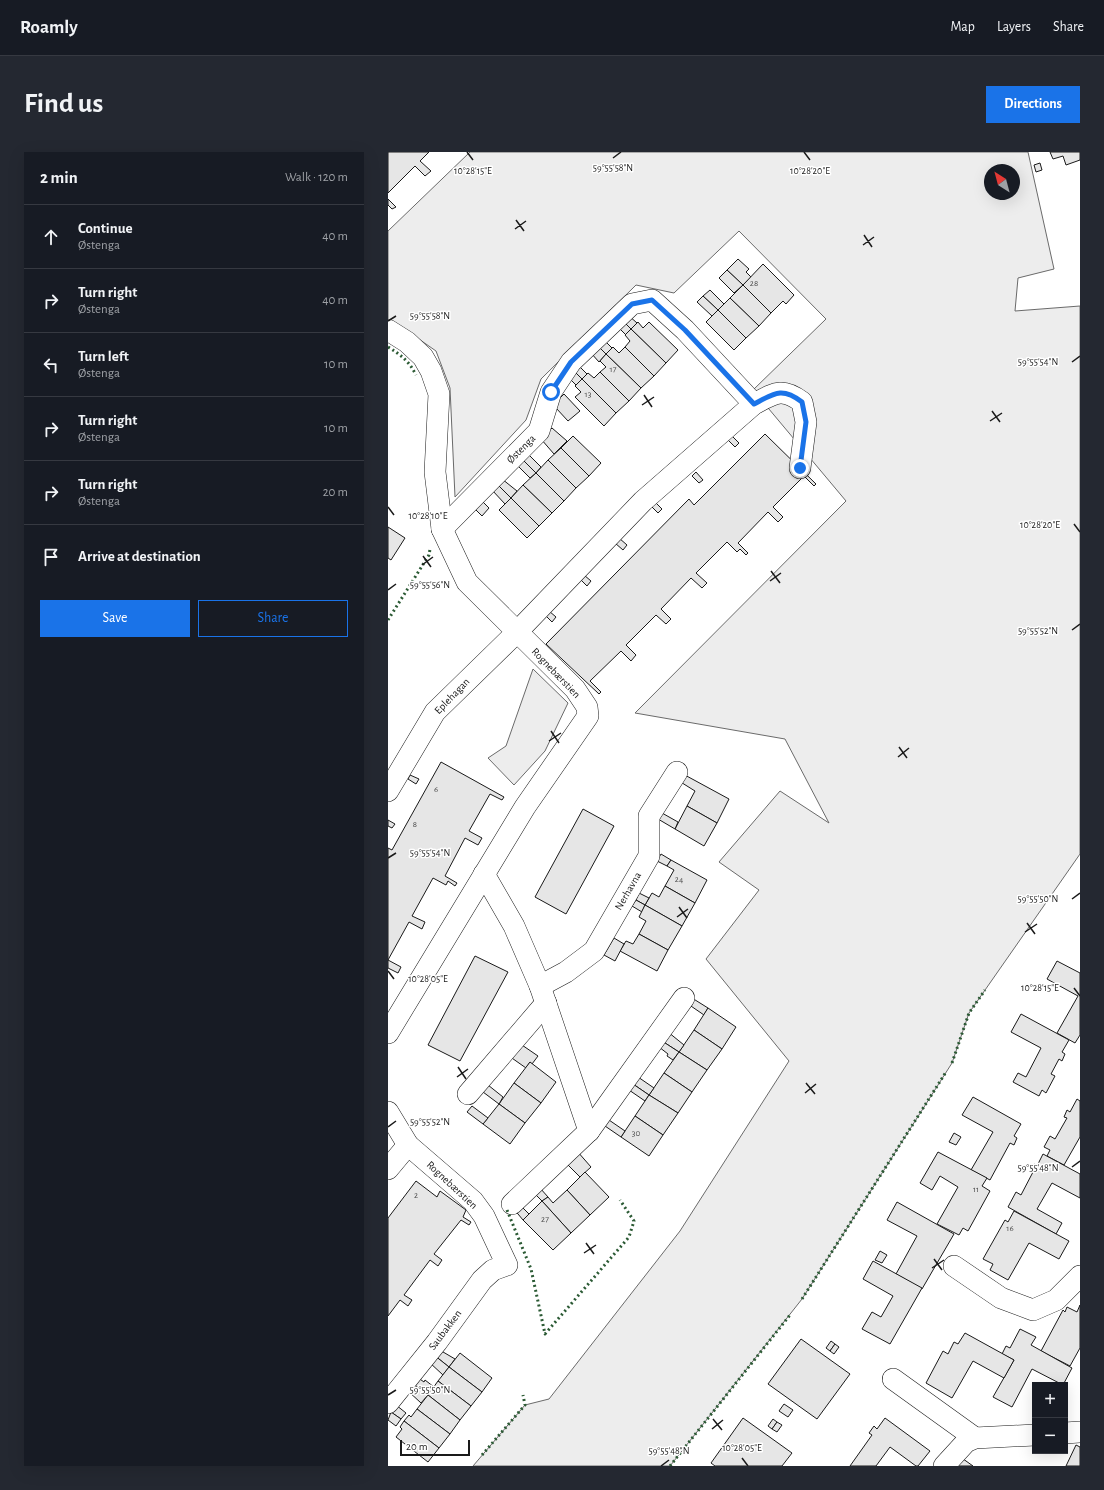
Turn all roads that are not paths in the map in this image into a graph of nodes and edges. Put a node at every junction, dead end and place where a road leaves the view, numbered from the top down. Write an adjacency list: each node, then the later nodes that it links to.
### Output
1 (388, 330): 4 (street, Rognebærstien)
2 (754, 404): 3 (street); 4 (street, Østenga); 5 (street)
3 (800, 468)
4 (442, 528): 5 (street, Rognebærstien)
5 (516, 633): 7 (street, Eplehagan); 8 (street, Rognebærstien)
6 (677, 772): 9 (street, Nerhavna)
7 (388, 791)
8 (484, 874): 9 (street); 11 (street, Rognebærstien)
9 (543, 995): 12 (street, Nerhavna); 14 (street)
10 (684, 998): 14 (street)
11 (388, 1033)
12 (468, 1094)
13 (388, 1112): 15 (street, Rognebærstien)
14 (589, 1131): 17 (street)
15 (408, 1145): 16 (street); 18 (street, Rognebærstien)
16 (388, 1170)
17 (512, 1204)
18 (507, 1265): 22 (street, Saubakken)
19 (954, 1266): 20 (street)
20 (1080, 1276)
21 (893, 1378): 26 (street)
22 (388, 1402)
23 (1080, 1432): 24 (street)
24 (1068, 1433)
25 (1032, 1435): 26 (street)
26 (976, 1438): 27 (street)
27 (944, 1466)

